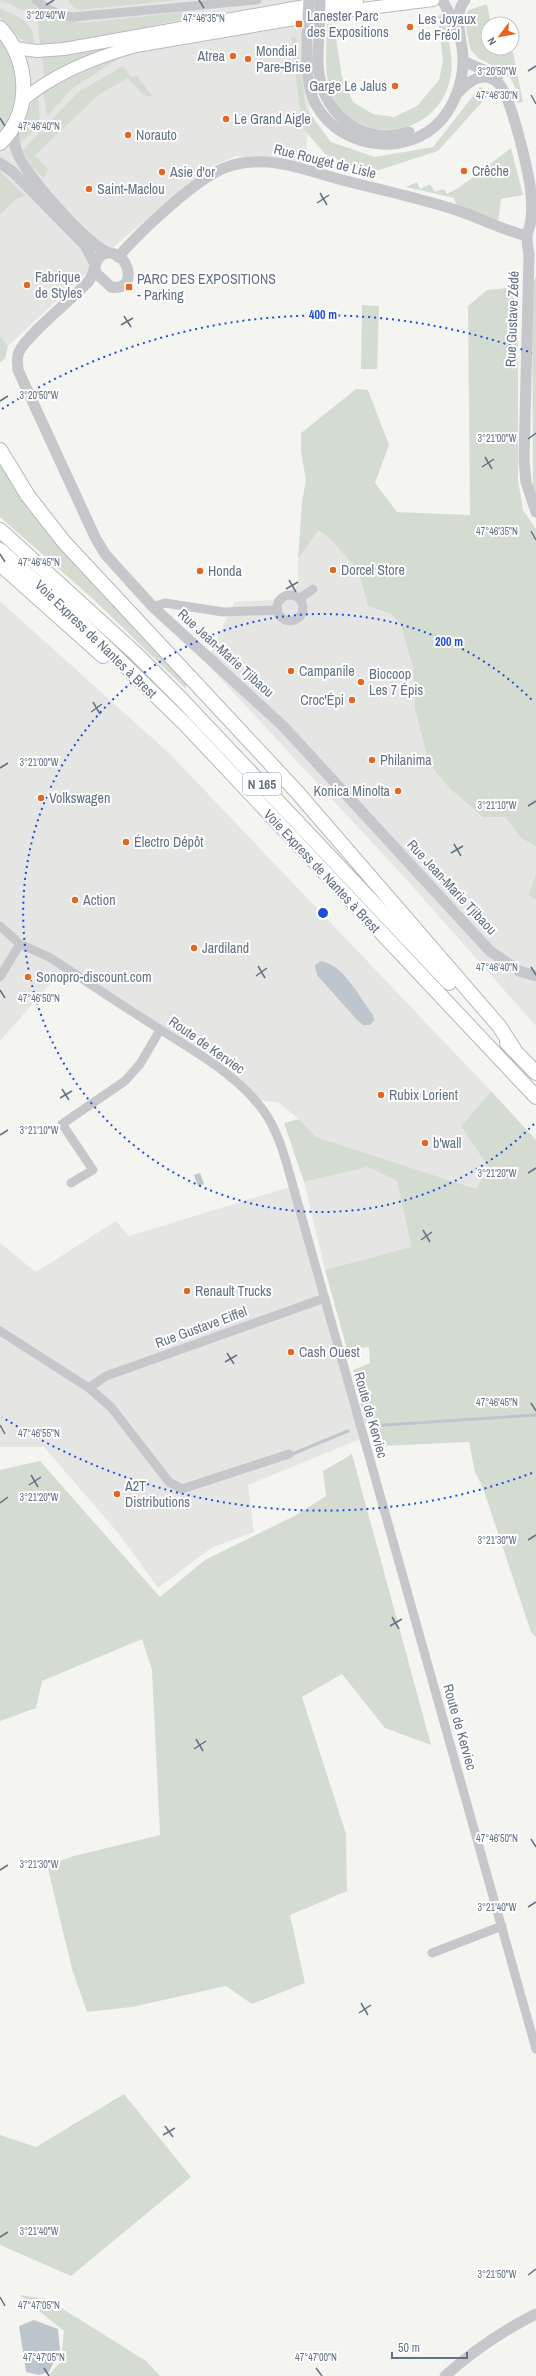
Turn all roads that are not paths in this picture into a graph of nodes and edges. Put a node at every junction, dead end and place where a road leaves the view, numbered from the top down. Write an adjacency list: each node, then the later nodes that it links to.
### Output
1 (36, 0): 2 (street)
2 (257, 0)
3 (309, 0): 11 (street, bridge)
4 (320, 0): 11 (street, bridge)
5 (357, 0): 12 (main road)
6 (433, 0): 14 (main road)
7 (442, 0): 9 (street)
8 (460, 1): 9 (street); 13 (street)
9 (450, 14): 13 (street)
10 (0, 28): 12 (main road)
11 (313, 36): 13 (street); 13 (street)
12 (15, 48): 14 (main road)
13 (463, 72): 16 (street); 16 (street)
14 (22, 101): 15 (main road)
15 (14, 125): 17 (main road); 20 (street)
16 (516, 129): 19 (street, Rue Gustave Zédé)
17 (0, 143)
18 (0, 163): 21 (street)
19 (527, 236): 20 (street, Rue Rouget de Lisle); 25 (street, Rue Gustave Zédé)
20 (113, 255): 21 (street); 22 (street)
21 (95, 266): 22 (street); 23 (street, Rue Jean-Marie Tjibaou)
22 (106, 283): 23 (street, Rue Jean-Marie Tjibaou)
23 (68, 302): 31 (street, Rue Jean-Marie Tjibaou)
24 (0, 450): 39 (main road)
25 (536, 512)
26 (0, 530): 39 (main road, Voie Express de Nantes à Brest / N 165)
27 (0, 550): 33 (main road, Voie Express de Nantes à Brest / N 165)
28 (0, 564): 33 (main road, N 165)
29 (313, 589): 30 (street)
30 (299, 599): 32 (street); 32 (street)
31 (153, 607): 32 (street); 36 (street, Rue Jean-Marie Tjibaou)
32 (278, 610)
33 (185, 724): 41 (main road, Voie Express de Nantes à Brest / N 165)
34 (0, 926): 35 (street, Route de Kerviec)
35 (20, 944): 37 (street); 38 (street, Route de Kerviec)
36 (536, 976)
37 (0, 977)
38 (160, 1030): 42 (street); 43 (street, Route de Kerviec)
39 (514, 1049): 40 (main road, Voie Express de Nantes à Brest / N 165)
40 (536, 1072)
41 (536, 1097)
42 (71, 1184)
43 (325, 1298): 45 (street, Rue Gustave Eiffel); 47 (street, Route de Kerviec)
44 (0, 1331): 45 (street)
45 (89, 1388): 46 (street)
46 (289, 1454)
47 (502, 1926): 48 (street); 49 (street, Route de Kerviec)
48 (432, 1953)
49 (536, 2049)
50 (536, 2314): 51 (street)
51 (445, 2376)

